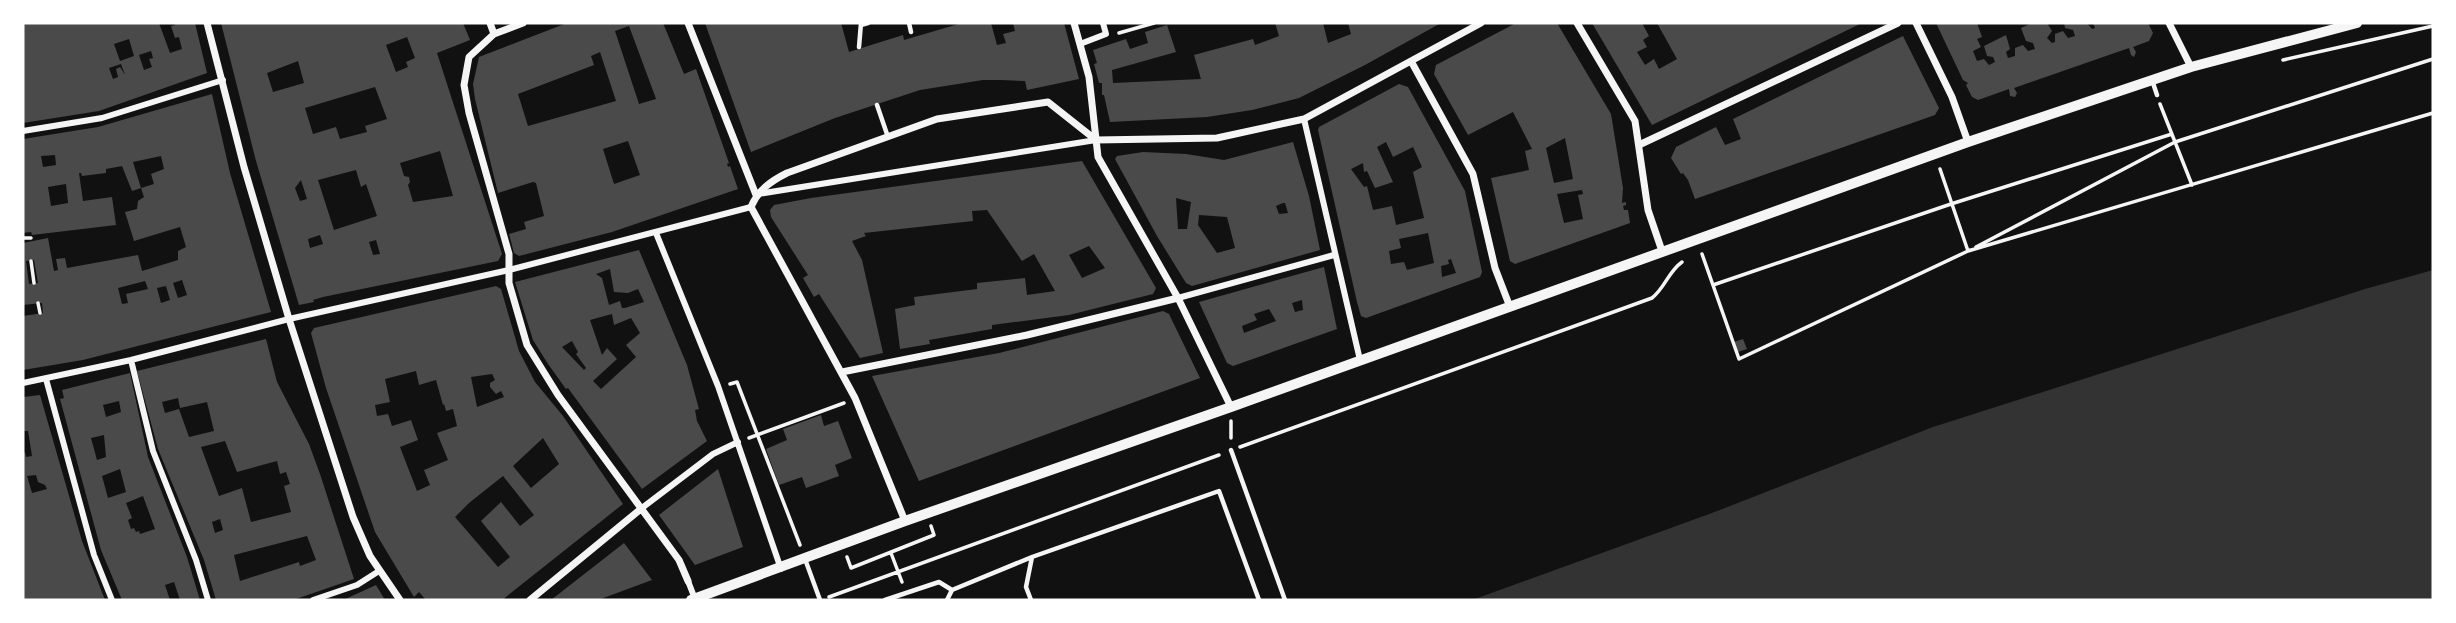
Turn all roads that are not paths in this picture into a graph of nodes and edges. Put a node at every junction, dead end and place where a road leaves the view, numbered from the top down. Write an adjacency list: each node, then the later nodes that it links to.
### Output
1 (207, 23): 23 (street)
2 (490, 23): 17 (street)
3 (523, 23): 17 (street)
4 (688, 23): 32 (street)
5 (868, 23): 15 (lane)
6 (909, 23): 16 (lane)
7 (1074, 23): 18 (street)
8 (1103, 23): 18 (street)
9 (1480, 23): 20 (street)
10 (1577, 23): 31 (street)
11 (1898, 23): 31 (street)
12 (1916, 23): 30 (street)
13 (2169, 23): 21 (street)
14 (2357, 23): 21 (street)
15 (861, 24): 19 (lane)
16 (911, 32)
17 (495, 34): 37 (street)
18 (1080, 44): 29 (street)
19 (859, 47)
20 (1411, 61): 26 (street); 39 (street)
21 (2190, 67): 22 (street)
22 (2151, 79): 24 (lane); 30 (street)
23 (223, 80): 27 (street); 40 (street)
24 (2157, 95)
25 (877, 104): 28 (lane)
26 (1304, 119): 29 (street); 36 (street)
27 (23, 131)
28 (888, 137): 29 (street); 32 (street)
29 (1096, 140): 32 (street); 38 (street)
30 (1968, 142): 35 (street)
31 (1639, 145): 35 (street)
32 (756, 195): 33 (street)
33 (751, 207): 34 (street); 43 (street)
34 (656, 233): 37 (street); 47 (street)
35 (1662, 251): 39 (street)
36 (1334, 255): 38 (street); 42 (street)
37 (509, 270): 40 (street); 49 (street)
38 (1178, 298): 43 (street); 46 (street)
39 (1510, 307): 42 (street)
40 (289, 319): 41 (street); 54 (street)
41 (131, 360): 44 (street); 59 (street)
42 (1360, 360): 46 (street)
43 (842, 372): 50 (street)
44 (46, 379): 45 (street); 58 (street)
45 (23, 383)
46 (1231, 407): 50 (street)
47 (738, 442): 49 (street); 53 (street)
48 (1231, 450): 68 (lane)
49 (642, 509): 55 (street); 62 (street)
50 (905, 521): 52 (street)
51 (1032, 557): 56 (lane); 66 (lane); 67 (lane)
52 (805, 559): 53 (street); 63 (lane)
53 (781, 569): 57 (street)
54 (379, 571): 60 (street); 61 (street)
55 (688, 581): 57 (street)
56 (952, 590): 64 (lane); 65 (lane)
57 (693, 599)
58 (111, 600)
59 (208, 600)
60 (313, 600)
61 (400, 600)
62 (530, 600)
63 (820, 600)
64 (885, 600)
65 (947, 600)
66 (1031, 600)
67 (1259, 600)
68 (1285, 600)

